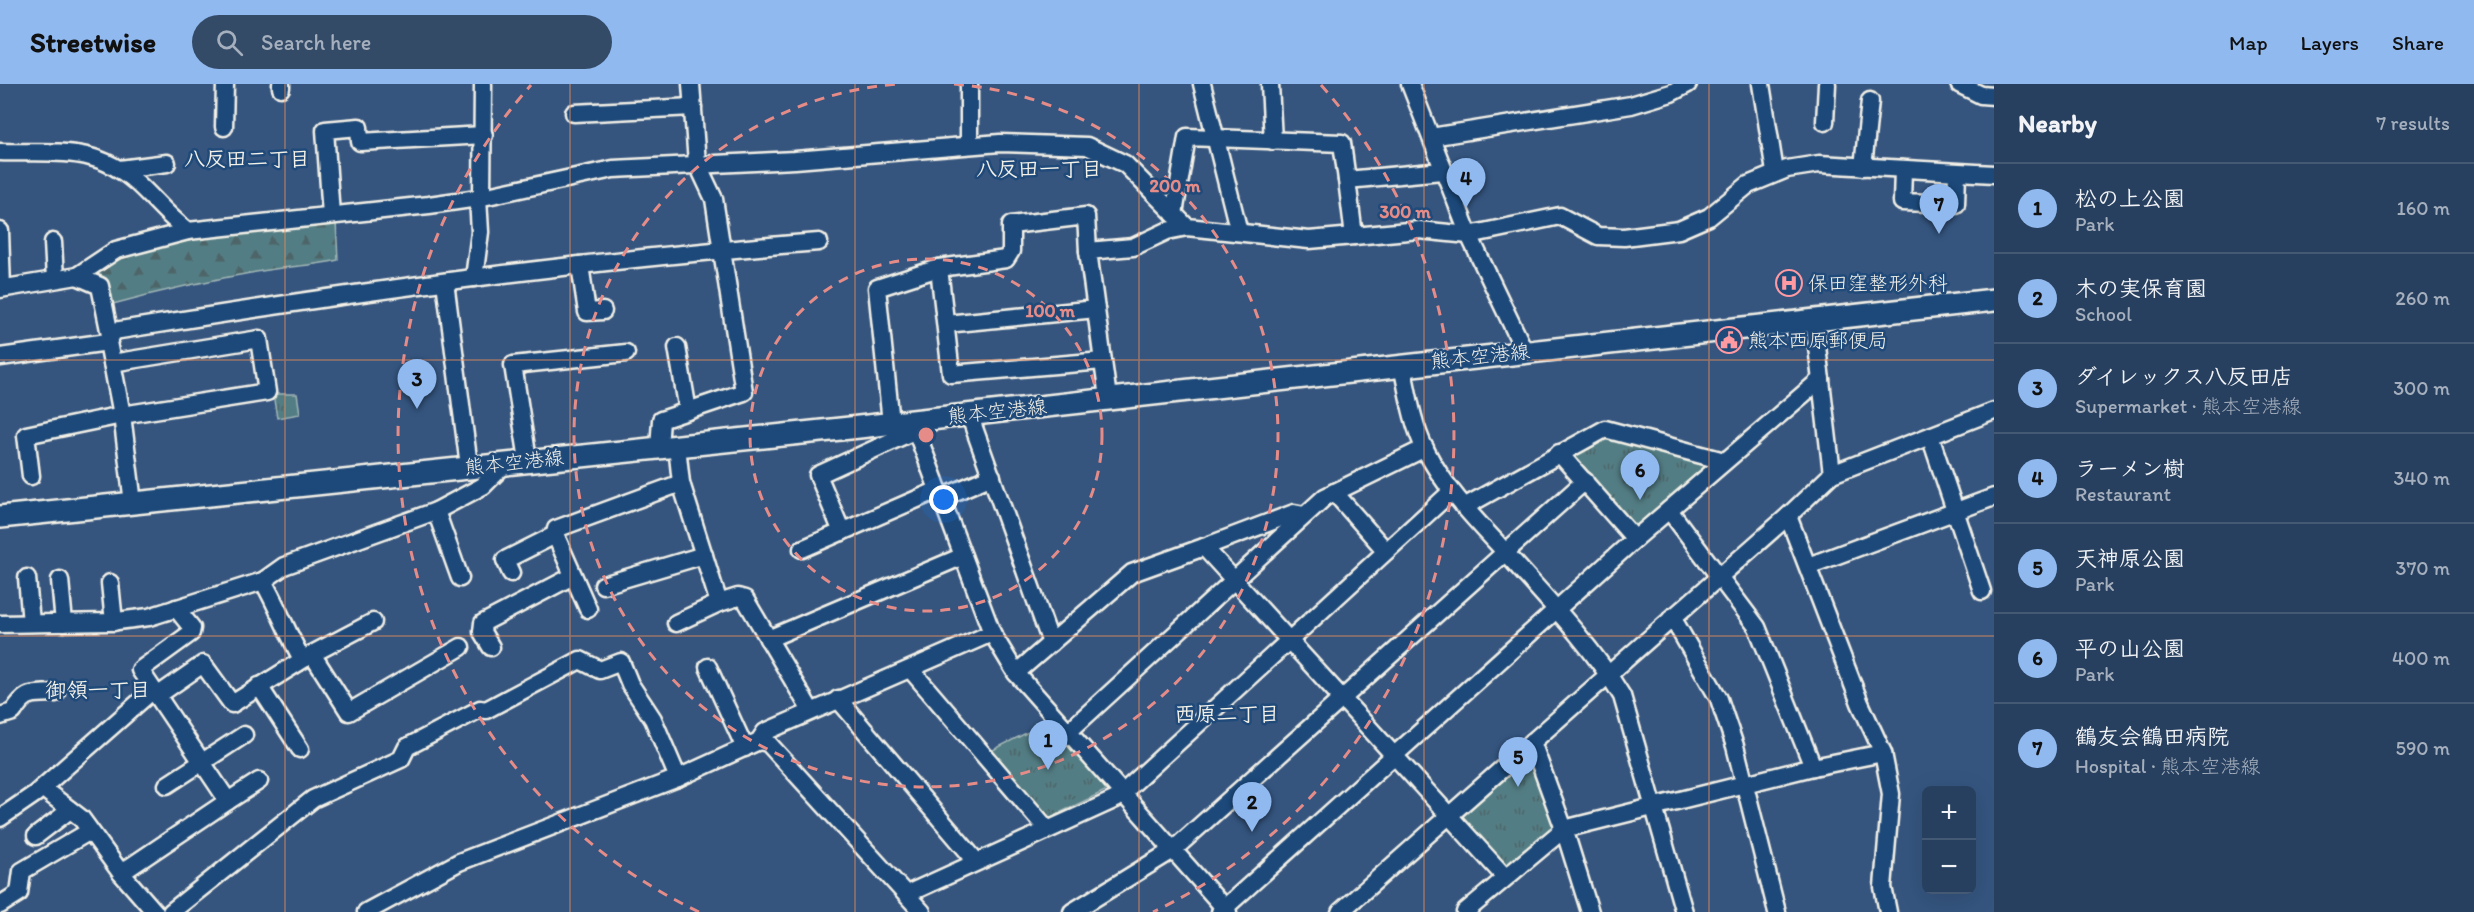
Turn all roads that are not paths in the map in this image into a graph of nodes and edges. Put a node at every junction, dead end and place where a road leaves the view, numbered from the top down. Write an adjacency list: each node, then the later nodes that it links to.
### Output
1 (225, 84): 17 (street)
2 (483, 84): 18 (street)
3 (691, 84): 14 (street)
4 (969, 84): 22 (street)
5 (1202, 84): 20 (street)
6 (1269, 84): 21 (street)
7 (1410, 84): 19 (street)
8 (1688, 84): 19 (street)
9 (1761, 84): 30 (street)
10 (1827, 84): 16 (street)
11 (1959, 84): 12 (street)
12 (1994, 96)
13 (1870, 101): 26 (street)
14 (693, 107): 15 (street); 25 (street)
15 (574, 113)
16 (1825, 122)
17 (224, 127)
18 (484, 135): 34 (street); 36 (street)
19 (1431, 137): 29 (street)
20 (1215, 138): 21 (street); 35 (street); 40 (street)
21 (1273, 141): 33 (street)
22 (969, 144): 25 (street); 35 (street)
23 (0, 152): 27 (street)
24 (167, 163): 27 (street)
25 (697, 164): 34 (street); 45 (street)
26 (1863, 167): 28 (street); 30 (street)
27 (120, 169): 39 (street)
28 (1903, 169): 31 (street); 31 (street)
29 (1442, 171): 33 (street); 41 (street)
30 (1775, 172): 41 (street)
31 (1957, 173): 32 (street)
32 (1994, 174)
33 (1347, 180): 42 (street)
34 (480, 197): 36 (street); 50 (street)
35 (1174, 214): 37 (street)
36 (330, 215): 39 (street)
37 (1187, 227): 40 (street); 46 (street)
38 (0, 231): 53 (street)
39 (188, 231): 49 (street)
40 (1239, 232): 42 (street)
41 (1469, 235): 42 (street); 61 (street)
42 (1354, 236)
43 (53, 242): 51 (street)
44 (819, 242): 45 (street)
45 (721, 249): 47 (street); 69 (street)
46 (1088, 251): 48 (street); 55 (street)
47 (580, 265): 50 (street); 56 (street)
48 (939, 268): 58 (street); 73 (street)
49 (77, 276): 51 (street); 59 (street)
50 (474, 278): 52 (street)
51 (55, 279): 53 (street)
52 (445, 282): 59 (street); 82 (street)
53 (1, 288)
54 (1994, 300): 57 (main road, 熊本空港線)
55 (1096, 309): 58 (street); 64 (street)
56 (603, 311)
57 (1814, 321): 61 (main road, 熊本空港線); 67 (street)
58 (946, 324): 64 (street)
59 (109, 338): 63 (street); 65 (street)
60 (678, 347): 69 (street)
61 (1525, 352): 66 (main road, 熊本空港線)
62 (626, 353): 79 (street)
63 (0, 357)
64 (1103, 361): 68 (street)
65 (112, 363): 72 (street); 72 (street)
66 (1402, 365): 68 (main road, 熊本空港線); 77 (street)
67 (1821, 380): 80 (street); 83 (street)
68 (1108, 398): 71 (main road, 熊本空港線)
69 (688, 411): 76 (street)
70 (1994, 411): 75 (street)
71 (969, 414): 74 (main road, 熊本空港線); 85 (street)
72 (122, 415): 84 (street); 92 (street)
73 (891, 423): 74 (main road, 熊本空港線); 76 (main road, 熊本空港線)
74 (914, 425): 90 (street); 100 (street)
75 (1930, 436): 83 (street); 96 (street)
76 (668, 447): 79 (main road, 熊本空港線); 87 (street)
77 (1425, 448): 88 (street); 89 (street)
78 (1559, 453): 80 (street); 86 (street); 93 (street)
79 (528, 460): 81 (main road, 熊本空港線)
80 (1724, 461): 94 (street)
81 (506, 463): 82 (main road, 熊本空港線); 95 (street)
82 (469, 466): 92 (main road, 熊本空港線)
83 (1832, 474): 98 (street)
84 (31, 476)
85 (992, 476): 90 (street); 135 (street)
86 (1585, 481): 102 (street); 106 (street)
87 (681, 483): 101 (street); 107 (street)
88 (1334, 492): 97 (street); 105 (street)
89 (1451, 492): 93 (street); 105 (street)
90 (940, 494): 100 (street); 108 (street)
91 (1994, 497): 96 (street)
92 (134, 503): 99 (main road, 熊本空港線)
93 (1464, 507): 106 (street)
94 (1669, 510): 102 (street); 112 (street)
95 (436, 511): 114 (street); 116 (street)
96 (1954, 512): 109 (street); 120 (street)
97 (1304, 514): 103 (street); 117 (street)
98 (1788, 516): 109 (street); 112 (street)
99 (0, 517)
100 (842, 532): 104 (street)
101 (555, 535): 110 (street); 111 (street)
102 (1635, 539): 124 (street)
103 (1204, 547): 117 (street); 135 (street)
104 (802, 549)
105 (1386, 551): 134 (street)
106 (1506, 553): 124 (street); 146 (street)
107 (704, 555): 119 (street); 121 (street)
108 (963, 556): 132 (street); 133 (street)
109 (1808, 566): 155 (street)
110 (511, 573)
111 (573, 576): 123 (street); 137 (street)
112 (1720, 576): 125 (street); 158 (street)
113 (27, 578): 128 (street)
114 (460, 578)
115 (60, 580): 129 (street)
116 (263, 581): 122 (street); 138 (street)
117 (1233, 581): 134 (street); 150 (street)
118 (110, 583): 126 (street)
119 (603, 585)
120 (1982, 591)
121 (719, 603): 130 (street); 133 (street)
122 (176, 608): 126 (street); 145 (street)
123 (588, 609)
124 (1557, 610): 142 (street); 156 (street)
125 (1672, 616): 142 (street); 161 (street)
126 (114, 622): 129 (street)
127 (374, 622): 138 (street)
128 (31, 623): 129 (street); 131 (street)
129 (64, 623)
130 (676, 623)
131 (0, 624)
132 (992, 633): 140 (street); 141 (street)
133 (768, 639): 148 (street)
134 (1290, 640): 146 (street); 164 (street)
135 (1052, 643): 141 (street)
136 (461, 647): 138 (street)
137 (491, 647)
138 (307, 656): 143 (street)
139 (708, 667): 153 (street)
140 (911, 670): 147 (street); 171 (street)
141 (1016, 673): 150 (street)
142 (1608, 673): 152 (street); 166 (street)
143 (260, 686): 145 (street); 154 (street)
144 (56, 693): 149 (street)
145 (155, 693): 157 (street); 163 (street)
146 (1343, 698): 156 (street); 174 (street)
147 (838, 699): 148 (street); 175 (street)
148 (811, 711): 153 (street)
149 (0, 716)
150 (1068, 732): 164 (street)
151 (244, 735): 157 (street)
152 (1532, 742): 169 (street); 170 (street)
153 (752, 744): 159 (street); 178 (street)
154 (300, 750)
155 (1883, 753): 158 (street); 191 (street)
156 (1394, 754): 169 (street); 180 (street)
157 (202, 762): 162 (street); 165 (street)
158 (1813, 767): 161 (street)
159 (678, 778): 182 (street); 183 (street)
160 (259, 781): 165 (street)
161 (1744, 783): 166 (street); 190 (street)
162 (167, 785)
163 (42, 788): 167 (street); 168 (street)
164 (1121, 793): 171 (street); 174 (street)
165 (228, 801): 176 (street)
166 (1654, 805): 170 (street); 189 (street)
167 (4, 810)
168 (70, 810): 172 (street); 173 (street)
169 (1449, 814): 177 (street); 186 (street)
170 (1564, 829): 177 (street); 188 (street)
171 (1047, 830): 175 (street)
172 (90, 831): 176 (street); 179 (street)
173 (36, 836)
174 (1173, 850): 180 (street); 185 (street)
175 (976, 861): 178 (street)
176 (121, 873): 181 (street)
177 (1505, 877): 187 (street)
178 (907, 894): 184 (street)
179 (0, 905)
180 (1225, 911)
181 (155, 912)
182 (171, 912)
183 (366, 912)
184 (922, 912)
185 (1072, 912)
186 (1340, 912)
187 (1465, 912)
188 (1590, 912)
189 (1684, 912)
190 (1777, 912)
191 (1887, 912)

